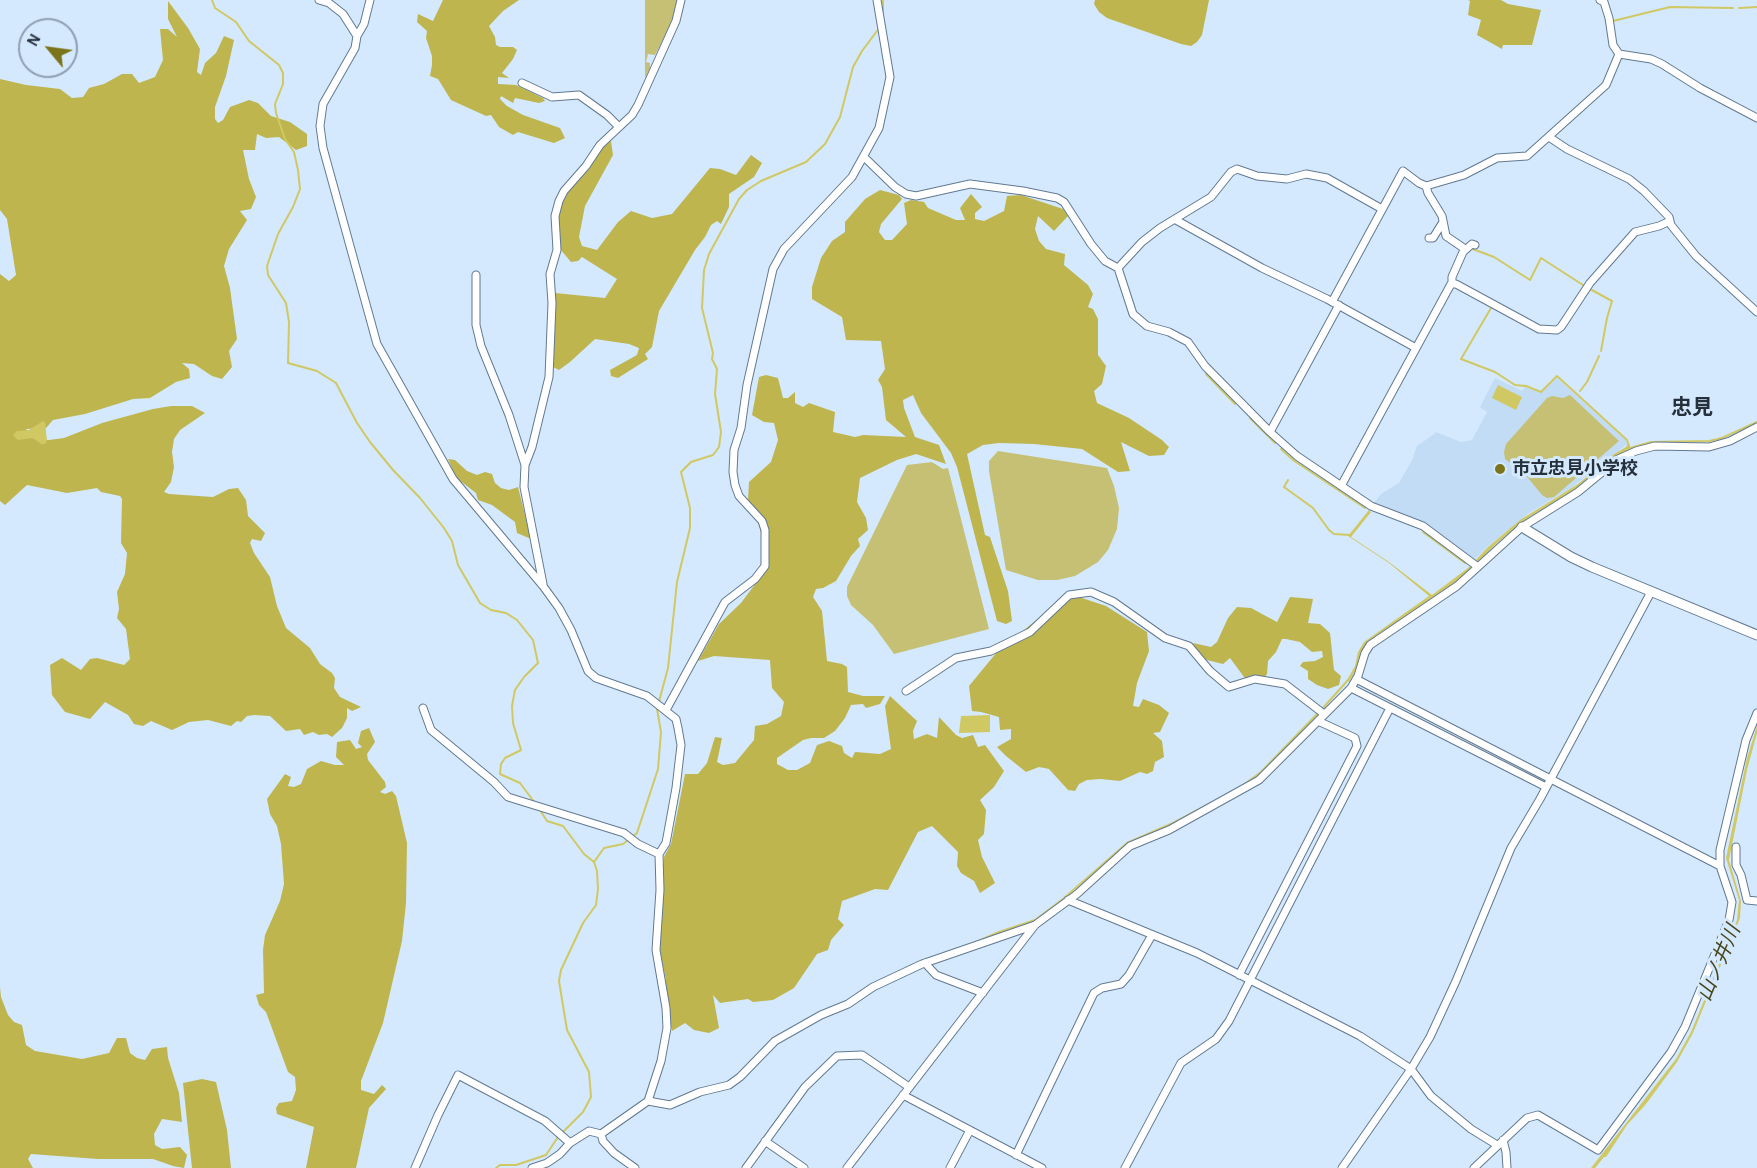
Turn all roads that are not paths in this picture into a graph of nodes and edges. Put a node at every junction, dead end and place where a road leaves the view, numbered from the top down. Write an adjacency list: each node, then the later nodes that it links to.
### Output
1 (319, 0): 6 (street)
2 (370, 0): 6 (street)
3 (681, 0): 10 (street)
4 (877, 0): 12 (street)
5 (1600, 0): 7 (street)
6 (357, 36): 33 (street)
7 (1619, 54): 9 (street); 11 (street)
8 (522, 83): 10 (street)
9 (1757, 118)
10 (619, 127): 29 (street)
11 (1549, 136): 13 (street); 16 (street)
12 (864, 157): 21 (street); 41 (street)
13 (1426, 186): 14 (street); 17 (street)
14 (1382, 209): 15 (street); 24 (street)
15 (1176, 220): 21 (street); 24 (street)
16 (1670, 221): 23 (street); 25 (street)
17 (1443, 222): 18 (street); 20 (street)
18 (1429, 238)
19 (1475, 245): 20 (street)
20 (1465, 249): 23 (street)
21 (1118, 268): 28 (street)
22 (476, 275): 29 (street)
23 (1452, 284): 26 (street)
24 (1335, 303): 26 (street); 28 (street)
25 (1757, 312)
26 (1416, 348): 30 (street)
27 (1757, 427): 31 (street)
28 (1270, 432): 30 (street)
29 (525, 465): 33 (street)
30 (1341, 486): 32 (street)
31 (1522, 527): 32 (street); 34 (street)
32 (1478, 567): 36 (street)
33 (543, 586): 41 (street)
34 (1651, 592): 35 (street); 45 (street)
35 (1757, 635)
36 (1356, 679): 37 (street); 45 (street)
37 (1351, 688): 40 (street); 43 (street)
38 (906, 692): 43 (street)
39 (423, 708): 48 (street)
40 (1390, 708): 46 (street); 56 (street)
41 (666, 710): 48 (street)
42 (1757, 713): 49 (street)
43 (1324, 714): 44 (street)
44 (1318, 721): 50 (street); 55 (street)
45 (1550, 779): 46 (street); 49 (street)
46 (1546, 788): 58 (street)
47 (1736, 847): 49 (street)
48 (659, 854): 61 (street)
49 (1727, 867): 51 (street); 65 (street)
50 (1068, 900): 52 (street); 53 (street)
51 (1757, 901)
52 (1035, 925): 54 (street); 57 (street)
53 (1152, 935): 55 (street); 67 (street)
54 (925, 963): 57 (street); 61 (street)
55 (1239, 975): 56 (street)
56 (1249, 980): 58 (street); 76 (street)
57 (983, 993): 59 (street)
58 (1411, 1069): 65 (street); 77 (street)
59 (909, 1087): 60 (street); 64 (street)
60 (903, 1095): 62 (street); 73 (street)
61 (648, 1101): 63 (street)
62 (970, 1130): 67 (street); 74 (street)
63 (601, 1134): 66 (street); 70 (street)
64 (765, 1142): 71 (street); 72 (street)
65 (1500, 1142): 78 (street); 79 (street)
66 (570, 1143): 68 (street); 69 (street)
67 (1016, 1155): 75 (street)
68 (415, 1168)
69 (532, 1168)
70 (635, 1168)
71 (746, 1168)
72 (804, 1168)
73 (848, 1168)
74 (950, 1168)
75 (1042, 1168)
76 (1125, 1168)
77 (1342, 1168)
78 (1474, 1168)
79 (1507, 1168)

